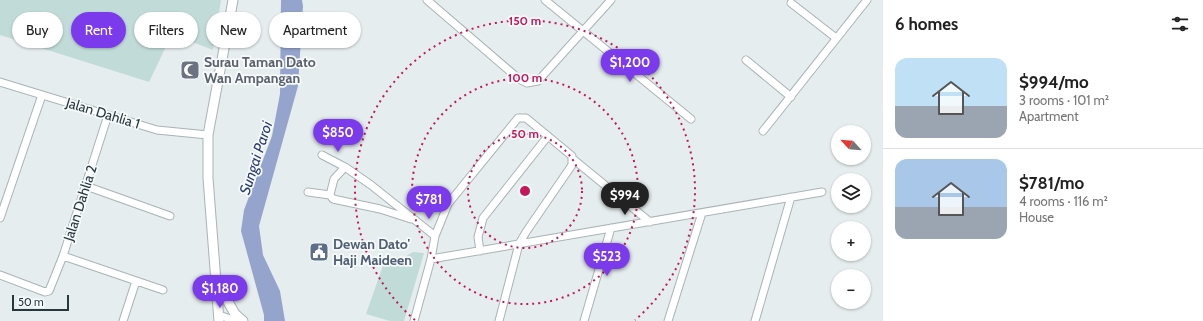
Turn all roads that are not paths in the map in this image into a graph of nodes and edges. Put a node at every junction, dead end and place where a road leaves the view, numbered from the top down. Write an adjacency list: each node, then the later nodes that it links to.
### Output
1 (233, 0): 16 (street)
2 (426, 0): 7 (street)
3 (545, 0): 7 (street)
4 (611, 0): 7 (street)
5 (867, 0): 8 (street)
6 (791, 3): 8 (street)
7 (582, 32): 14 (street)
8 (836, 38): 12 (street)
9 (746, 60): 12 (street)
10 (0, 82): 11 (street, Jalan Dahlia 1)
11 (42, 95): 13 (street, Jalan Dahlia 1); 28 (street)
12 (791, 97): 15 (street)
13 (108, 116): 16 (street, Jalan Dahlia 1); 21 (street, Jalan Dahlia 2)
14 (691, 119)
15 (763, 131)
16 (208, 135): 39 (street)
17 (548, 136): 19 (street); 32 (street); 34 (street)
18 (322, 155): 20 (street)
19 (573, 159): 30 (street); 33 (street)
20 (345, 167): 24 (street); 29 (street)
21 (86, 186): 27 (street); 35 (street, Jalan Dahlia 2)
22 (308, 192): 24 (street)
23 (822, 192): 25 (street)
24 (330, 195): 29 (street)
25 (791, 197): 26 (street); 49 (street)
26 (702, 213): 30 (street); 48 (street)
27 (170, 216)
28 (0, 218)
29 (411, 219): 32 (street)
30 (650, 222): 31 (street)
31 (611, 228): 33 (street); 47 (street)
32 (435, 236): 36 (street)
33 (520, 244): 34 (street); 46 (street)
34 (480, 251): 36 (street)
35 (63, 256): 37 (street, Jalan Dahlia 2); 38 (street)
36 (431, 259): 45 (street)
37 (0, 275)
38 (136, 281): 40 (street); 42 (street)
39 (217, 281): 41 (street); 44 (street)
40 (163, 290)
41 (219, 318): 43 (street)
42 (123, 321)
43 (236, 321)
44 (243, 321)
45 (414, 321)
46 (499, 321)
47 (584, 321)
48 (668, 321)
49 (755, 321)

